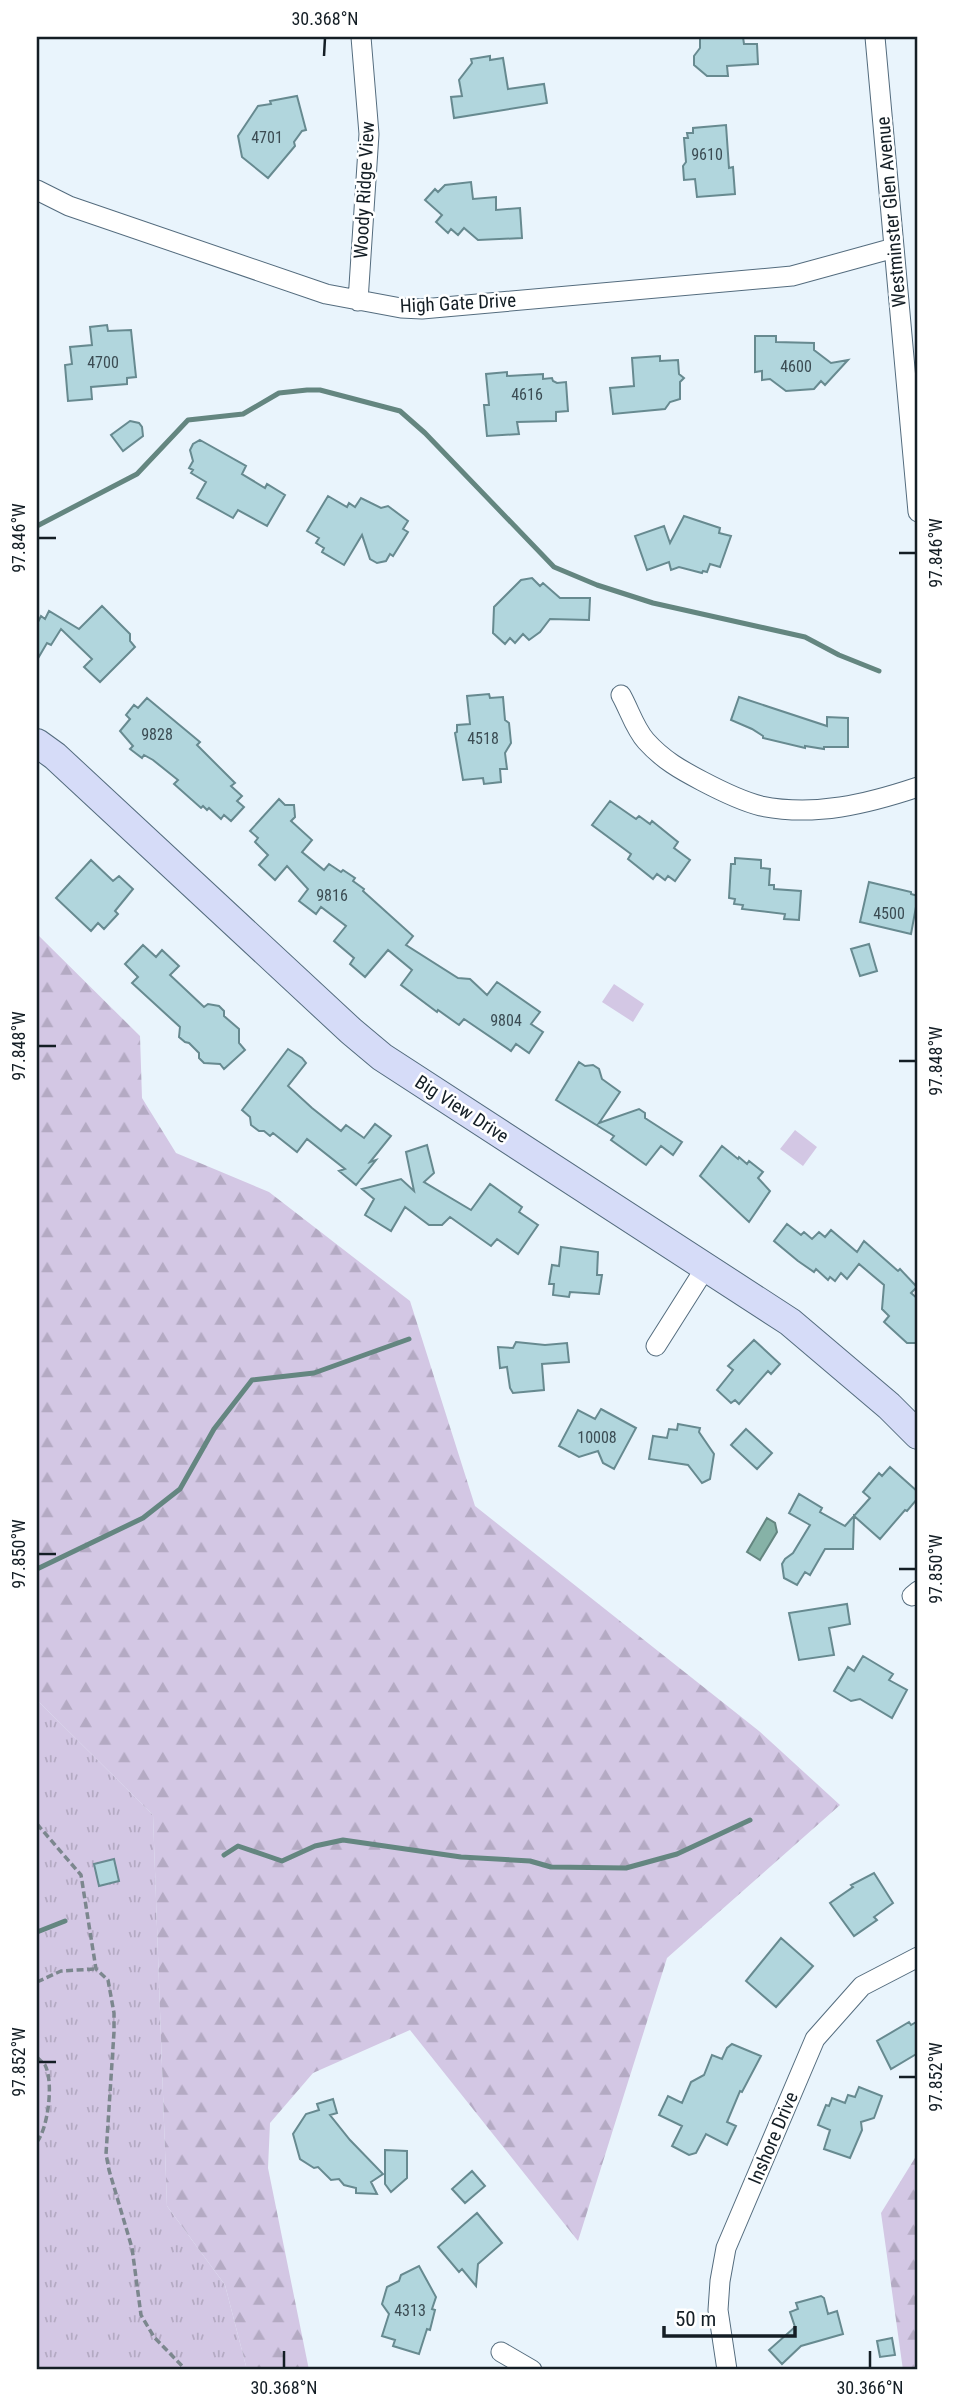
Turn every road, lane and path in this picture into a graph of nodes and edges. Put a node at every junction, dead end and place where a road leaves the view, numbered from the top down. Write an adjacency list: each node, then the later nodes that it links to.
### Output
1 (361, 37): 5 (street, Woody Ridge View)
2 (875, 37): 4 (street, Westminster Glen Avenue)
3 (37, 190): 5 (street, High Gate Drive)
4 (894, 248): 5 (street, High Gate Drive); 6 (street, Westminster Glen Avenue)
5 (358, 301)
6 (918, 512)
7 (621, 695): 9 (street)
8 (37, 743): 10 (street, Big View Drive)
9 (918, 787)
10 (706, 1267): 11 (street); 12 (street, Big View Drive)
11 (656, 1346)
12 (918, 1435)
13 (37, 1824): 15 (path)
14 (918, 1956): 22 (street, Inshore Drive)
15 (96, 1969): 16 (path); 20 (path)
16 (37, 1982)
17 (37, 2057): 18 (path)
18 (37, 2142)
19 (501, 2352): 21 (street)
20 (186, 2370)
21 (532, 2370)
22 (727, 2370)

